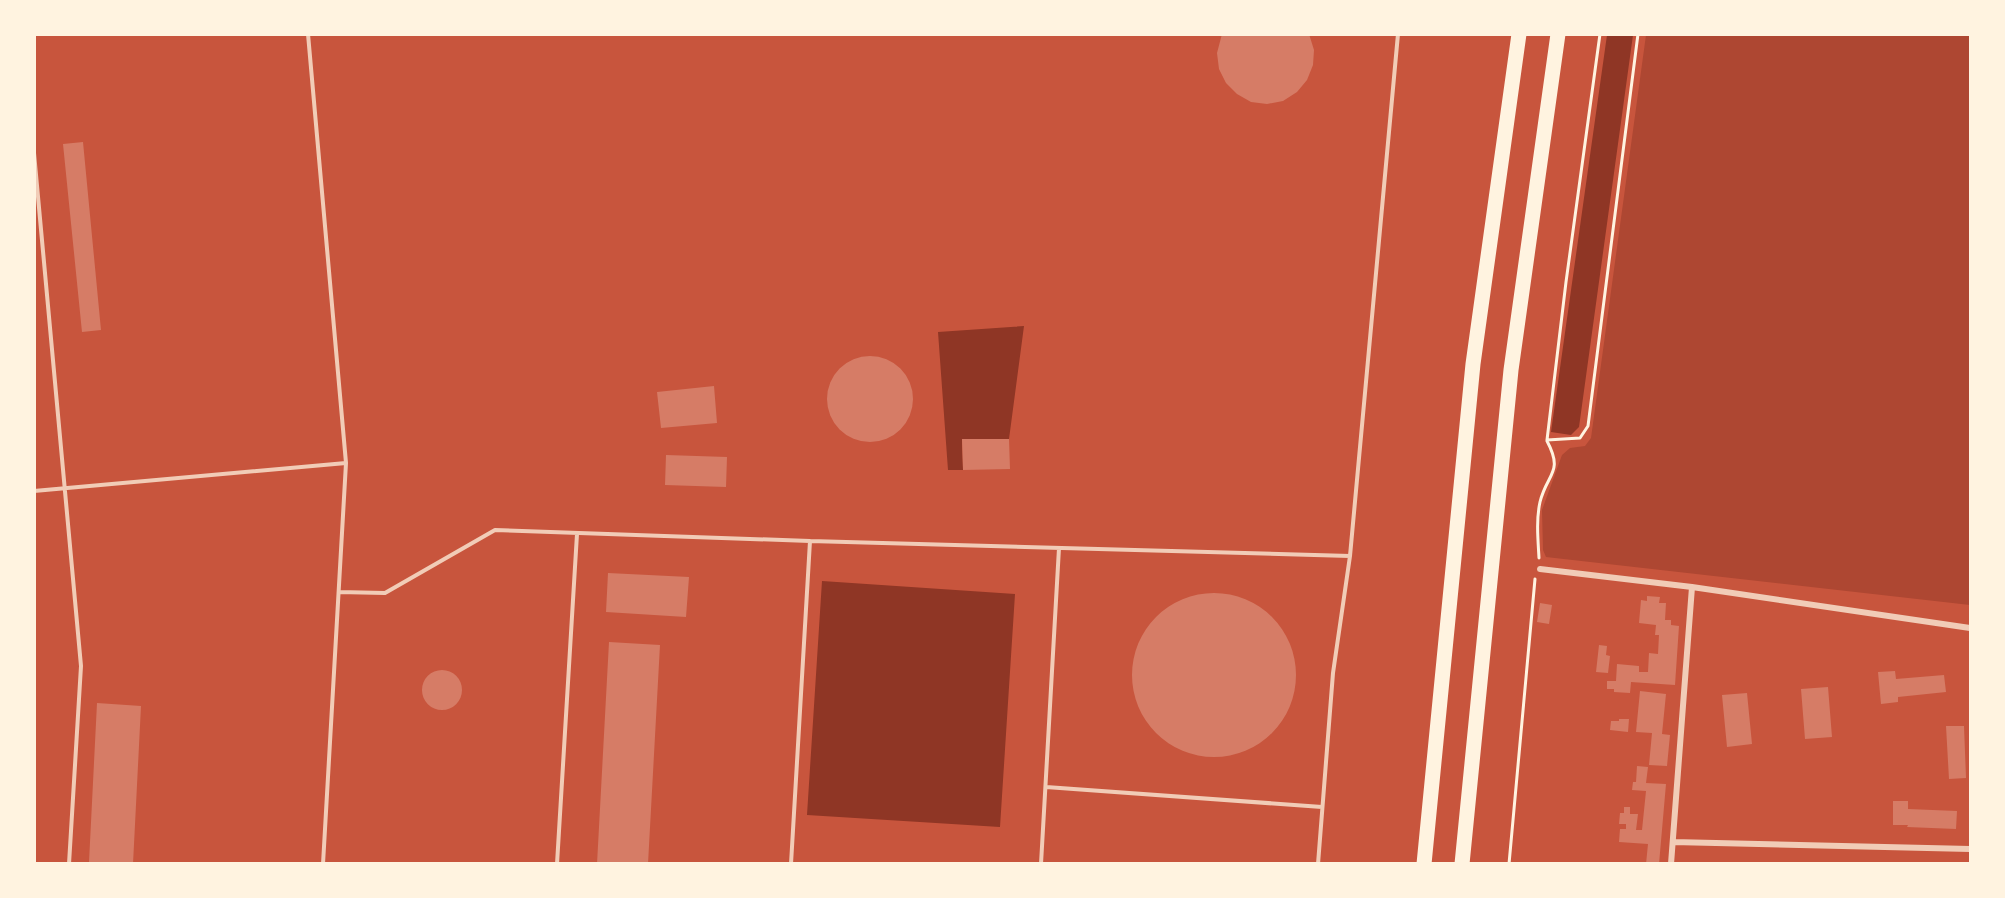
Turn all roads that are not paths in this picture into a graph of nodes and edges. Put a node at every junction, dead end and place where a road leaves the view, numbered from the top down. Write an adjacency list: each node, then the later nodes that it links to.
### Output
1 (308, 34): 6 (lane)
2 (1398, 34): 12 (lane)
3 (1519, 34): 27 (highway)
4 (1558, 34): 28 (highway)
5 (34, 153): 7 (lane)
6 (346, 463): 7 (lane); 15 (lane)
7 (65, 489): 8 (lane); 21 (lane)
8 (34, 491)
9 (577, 534): 10 (lane); 15 (lane); 23 (lane)
10 (810, 541): 11 (lane); 24 (lane)
11 (1059, 548): 12 (lane); 17 (lane)
12 (1350, 556): 18 (lane)
13 (1540, 568): 14 (street)
14 (1692, 587): 16 (street); 19 (street)
15 (339, 592): 22 (lane)
16 (1971, 628)
17 (1046, 787): 18 (lane); 25 (lane)
18 (1322, 807): 26 (lane)
19 (1673, 842): 20 (street); 29 (street)
20 (1971, 849)
21 (69, 864)
22 (323, 864)
23 (557, 864)
24 (791, 864)
25 (1041, 864)
26 (1318, 864)
27 (1424, 864)
28 (1462, 864)
29 (1671, 864)

